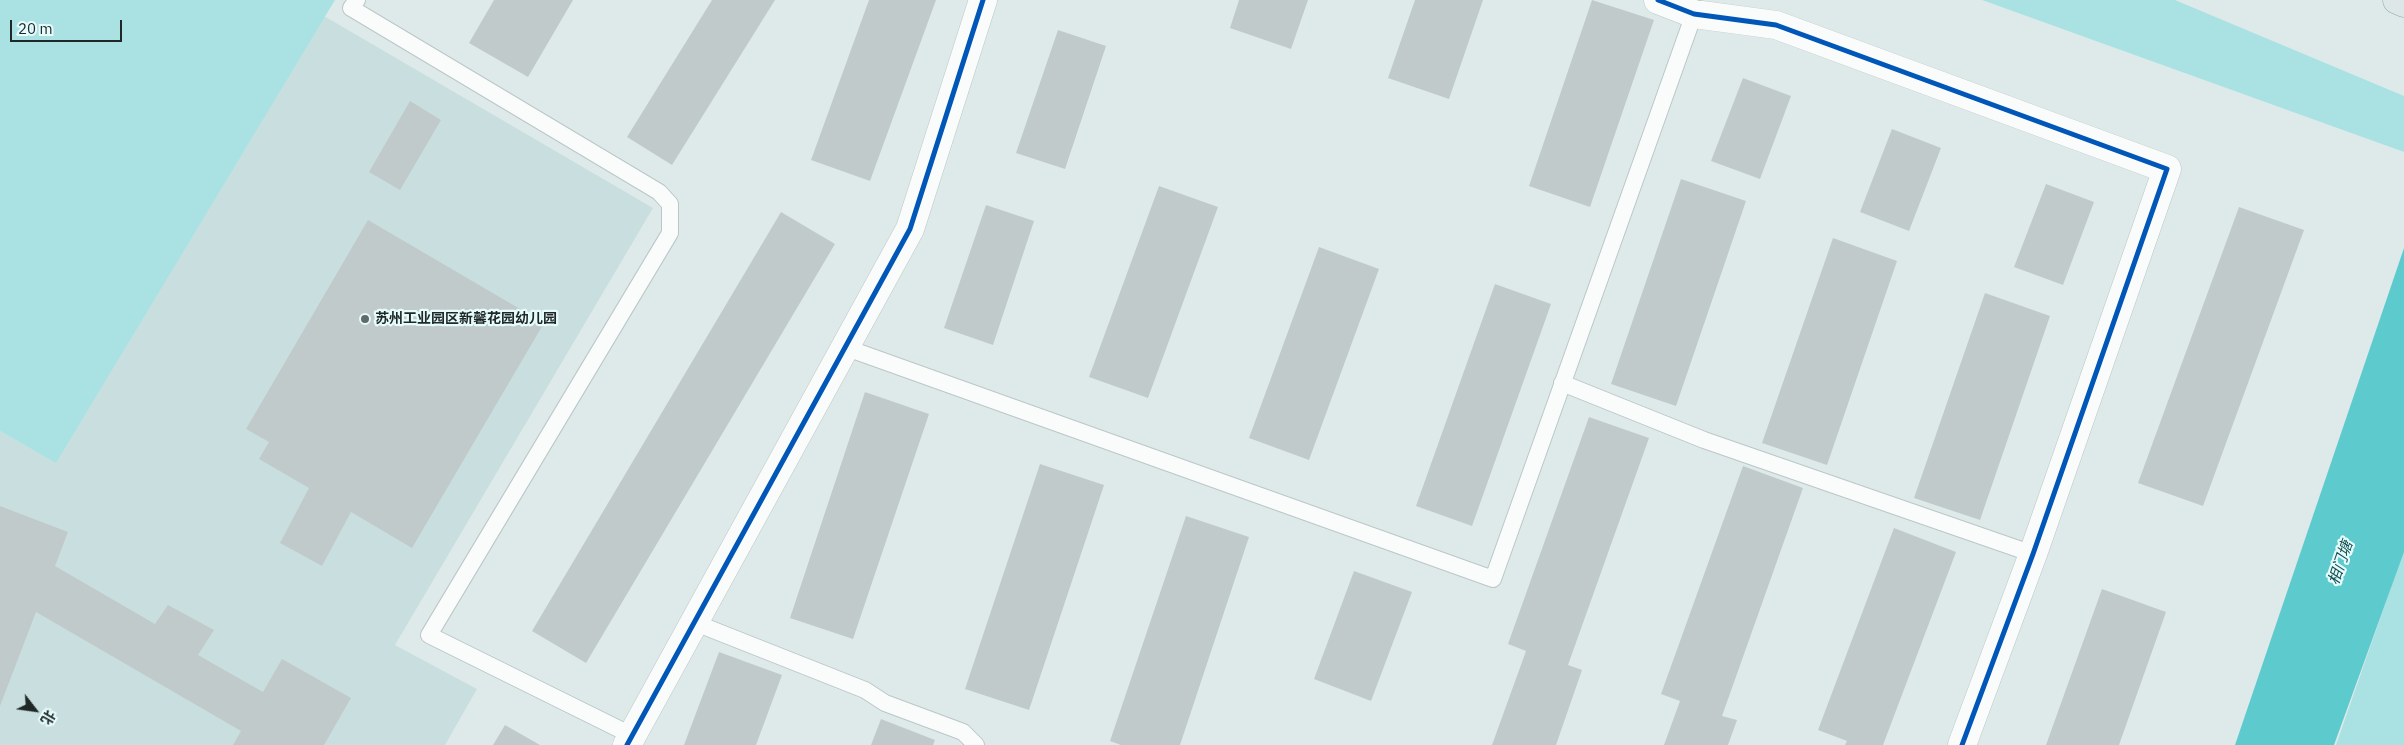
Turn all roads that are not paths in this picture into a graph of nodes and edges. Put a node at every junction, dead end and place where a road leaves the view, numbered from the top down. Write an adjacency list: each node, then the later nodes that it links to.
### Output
1 (357, 0): 11 (lane)
2 (983, 0): 7 (street)
3 (1658, 0): 6 (street)
4 (2397, 0): 5 (main road)
5 (2404, 3)
6 (1694, 14): 8 (lane); 9 (street)
7 (844, 347): 8 (lane); 10 (street)
8 (1562, 383): 9 (lane)
9 (2033, 554): 13 (street)
10 (693, 622): 11 (street); 12 (lane)
11 (629, 740)
12 (976, 745)
13 (1962, 745)

